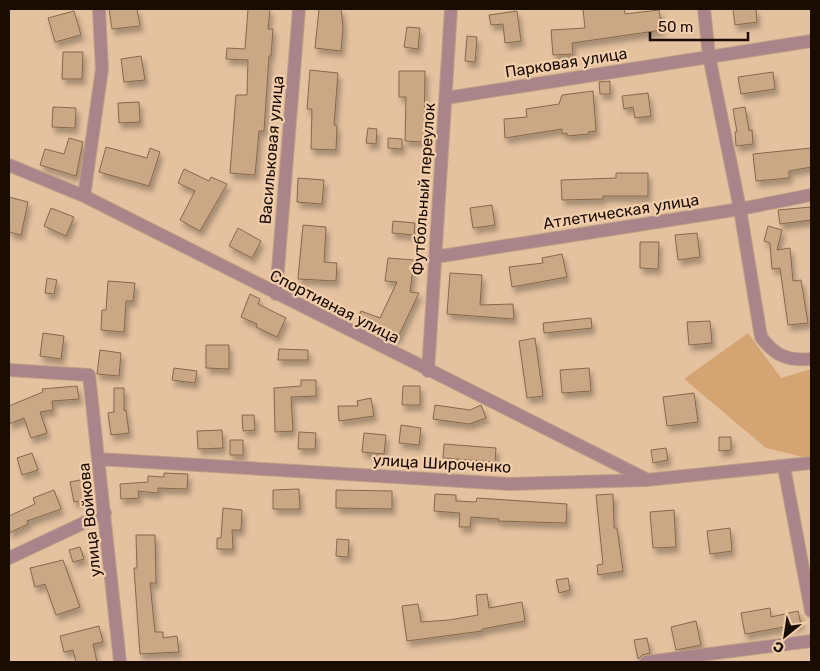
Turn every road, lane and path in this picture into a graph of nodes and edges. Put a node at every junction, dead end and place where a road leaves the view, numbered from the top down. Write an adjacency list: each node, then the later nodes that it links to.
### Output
1 (99, 9): 10 (street)
2 (299, 9): 13 (street, Васильковая улица)
3 (451, 9): 7 (street, Футбольный переулок)
4 (704, 9): 6 (street)
5 (811, 41): 6 (street, Парковая улица)
6 (709, 56): 7 (street, Парковая улица); 11 (street)
7 (446, 98): 12 (street, Футбольный переулок)
8 (9, 165): 10 (street, Спортивная улица)
9 (811, 195): 11 (street, Атлетическая улица)
10 (84, 196): 13 (street, Спортивная улица)
11 (740, 209): 12 (street, Атлетическая улица); 14 (street)
12 (436, 256): 16 (street, Футбольный переулок)
13 (276, 294): 16 (street, Спортивная улица)
14 (811, 359)
15 (9, 370): 17 (street, улица Войкова)
16 (428, 371): 20 (street, Спортивная улица)
17 (98, 459): 20 (street, улица Широченко); 21 (street, улица Войкова)
18 (811, 463): 19 (street, улица Широченко)
19 (784, 467): 20 (street, улица Широченко); 23 (street)
20 (646, 480)
21 (105, 513): 22 (street); 25 (street, улица Войкова)
22 (9, 558)
23 (811, 611)
24 (811, 641): 26 (street)
25 (120, 662)
26 (646, 662)

